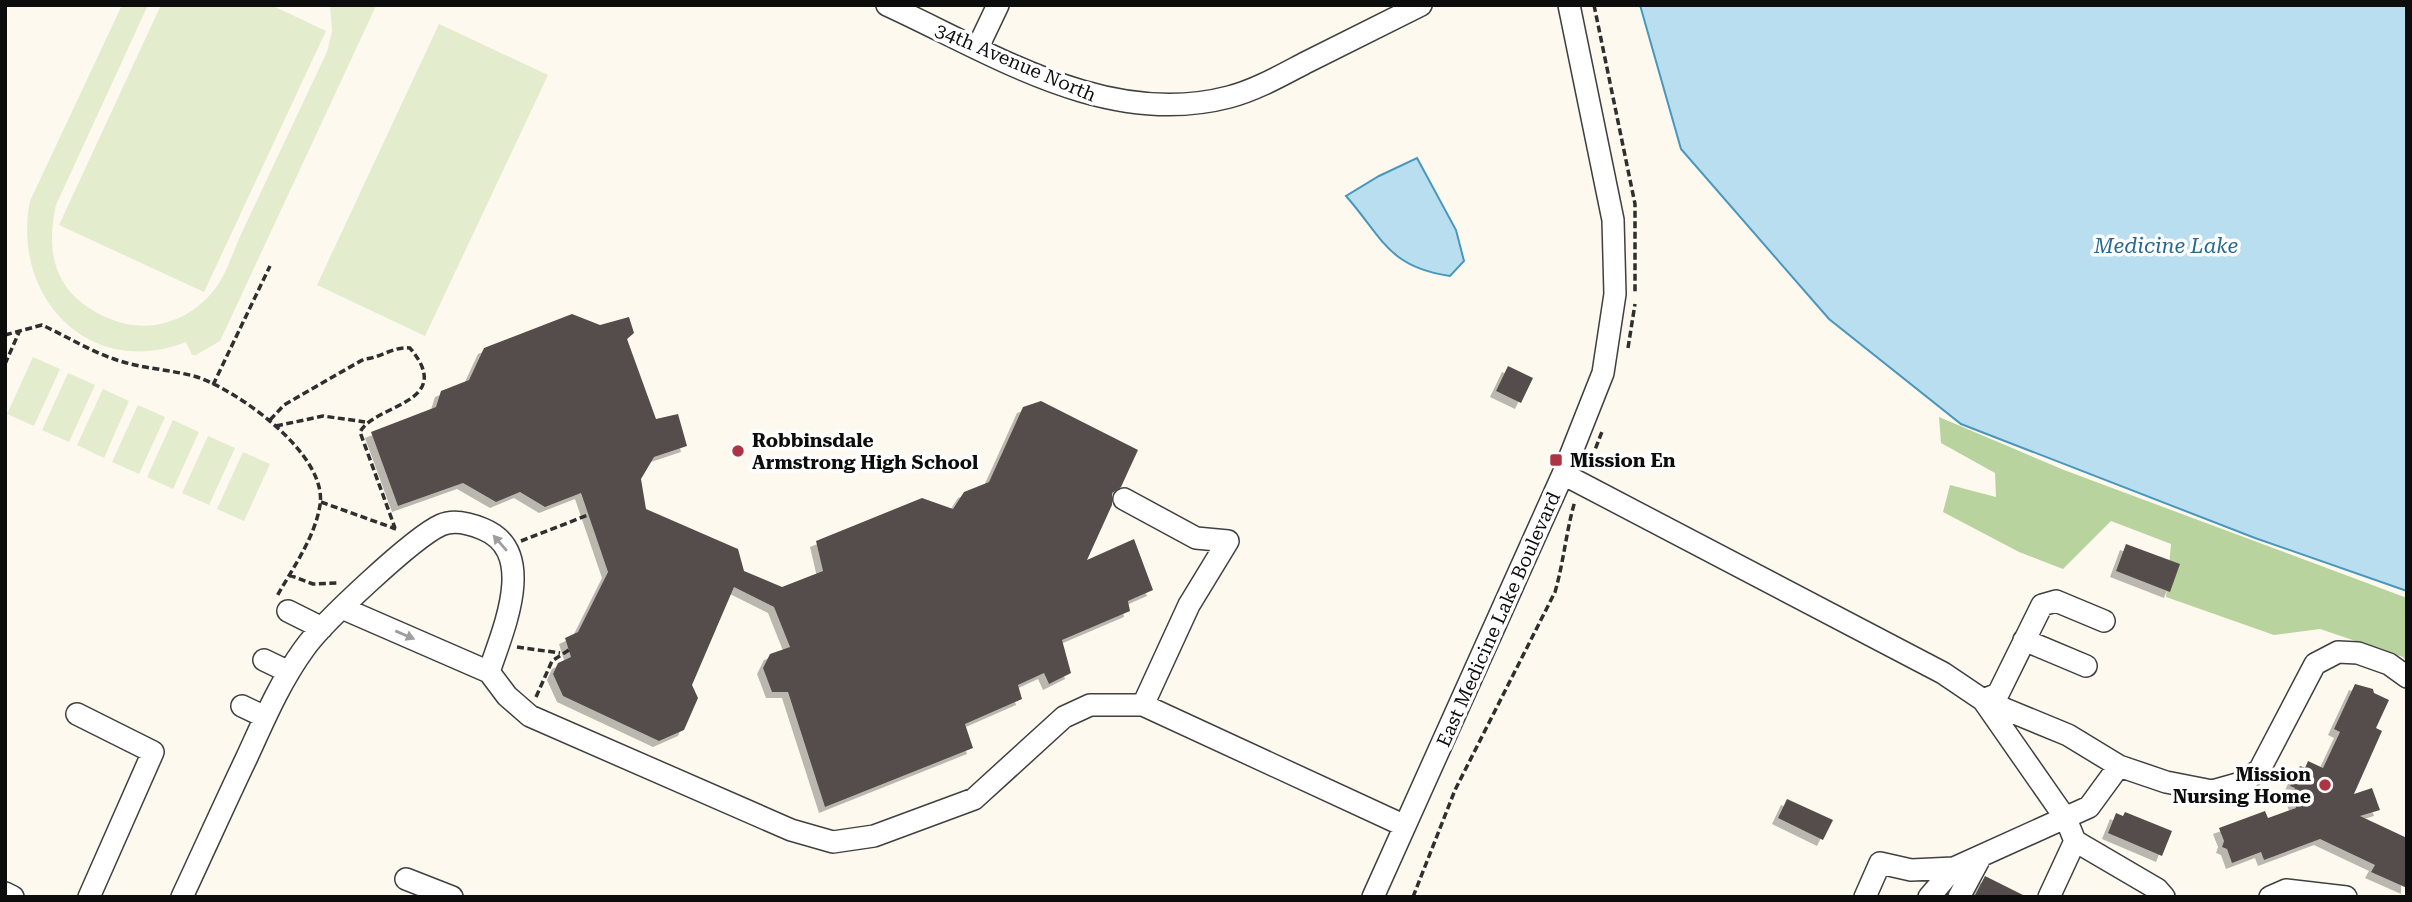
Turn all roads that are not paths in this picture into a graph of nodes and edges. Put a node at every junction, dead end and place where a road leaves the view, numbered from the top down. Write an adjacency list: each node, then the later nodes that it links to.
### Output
1 (887, 5): 5 (street, 34th Avenue North)
2 (998, 5): 5 (street)
3 (1422, 5): 5 (street, 34th Avenue North)
4 (1569, 5): 6 (street, East Medicine Lake Boulevard)
5 (978, 47)
6 (1563, 474): 20 (street); 27 (street, East Medicine Lake Boulevard)
7 (1124, 499): 8 (street)
8 (1196, 538): 9 (street); 9 (street)
9 (1209, 573): 21 (street)
10 (280, 608): 13 (street)
11 (342, 608): 13 (street); 17 (street, one-way to 17); 17 (street, one-way to 11)
12 (2104, 621): 14 (street)
13 (322, 628): 18 (street)
14 (2024, 640): 16 (street); 20 (street)
15 (264, 660): 18 (street)
16 (2086, 666)
17 (489, 671): 21 (street)
18 (289, 672): 24 (street)
19 (2407, 677): 25 (street)
20 (1983, 699): 25 (street); 26 (street)
21 (1143, 705): 27 (street)
22 (242, 706): 24 (street)
23 (77, 714): 35 (street)
24 (265, 717): 36 (street)
25 (2119, 766): 26 (street)
26 (2066, 819): 28 (street); 29 (street)
27 (1405, 826): 38 (street, East Medicine Lake Boulevard)
28 (2075, 841): 42 (street); 43 (street)
29 (1981, 856): 30 (street); 41 (street)
30 (1954, 868): 39 (street); 40 (street)
31 (406, 879): 37 (street)
32 (5, 893): 34 (street)
33 (2337, 896): 44 (street)
34 (13, 897)
35 (89, 897)
36 (182, 897)
37 (452, 897)
38 (1373, 897)
39 (1865, 897)
40 (1929, 897)
41 (1959, 897)
42 (2049, 897)
43 (2164, 897)
44 (2270, 897)

